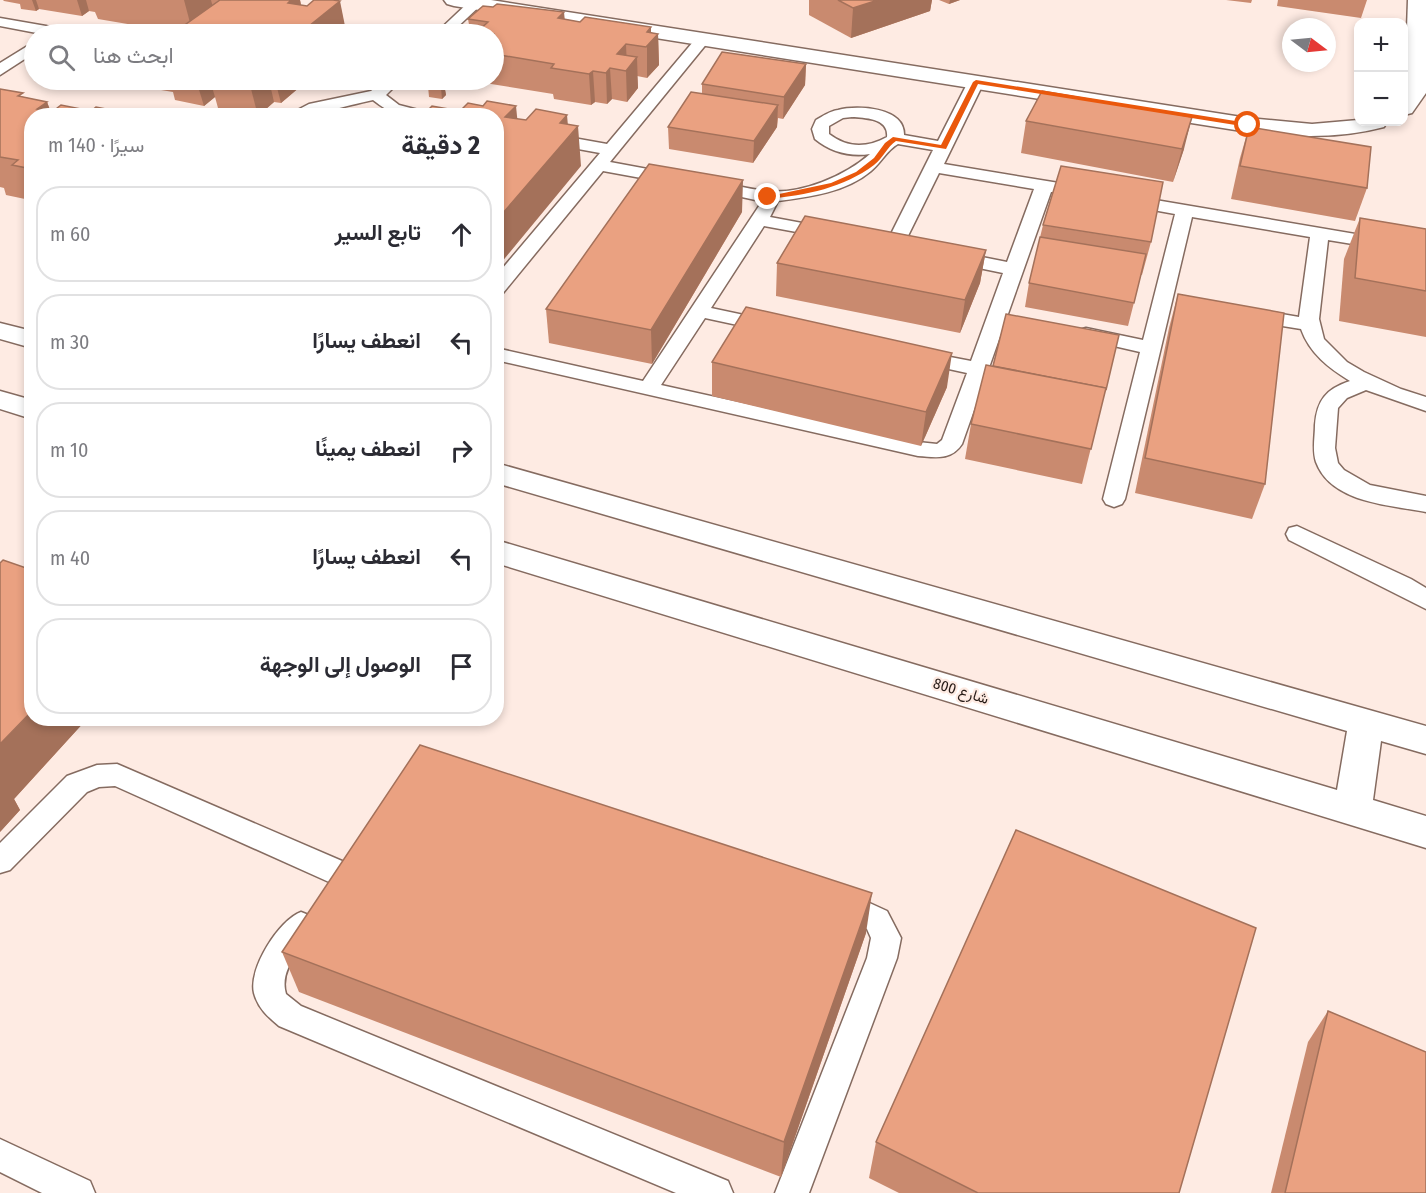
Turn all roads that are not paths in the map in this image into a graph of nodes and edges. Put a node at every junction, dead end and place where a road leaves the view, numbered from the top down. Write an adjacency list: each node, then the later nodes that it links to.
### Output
1 (454, 0): 3 (street)
2 (1419, 0): 7 (street)
3 (476, 3): 5 (lane); 8 (street)
4 (0, 22): 6 (lane)
5 (453, 24)
6 (24, 26)
7 (1422, 38): 14 (street)
8 (702, 39): 11 (street); 20 (lane)
9 (24, 53): 10 (lane)
10 (0, 69)
11 (976, 82): 17 (street); 19 (lane)
12 (382, 90): 13 (lane)
13 (376, 95): 15 (lane); 16 (lane)
14 (1408, 102)
15 (313, 108)
16 (394, 108)
17 (1361, 126)
18 (504, 130): 20 (lane)
19 (944, 147): 22 (lane); 25 (lane)
20 (612, 150): 21 (lane)
21 (600, 165): 25 (lane); 37 (lane)
22 (934, 167): 23 (lane); 32 (lane)
23 (1044, 186): 24 (lane); 36 (lane)
24 (1079, 192)
25 (768, 197): 28 (lane)
26 (1114, 198): 27 (lane)
27 (1185, 210): 29 (lane); 38 (lane)
28 (759, 220): 30 (lane); 40 (lane)
29 (1320, 233): 34 (lane); 44 (lane)
30 (849, 237)
31 (872, 241): 32 (lane)
32 (894, 246): 33 (lane)
33 (916, 250)
34 (1426, 251)
35 (938, 254): 36 (lane)
36 (1014, 269): 42 (lane)
37 (504, 279)
38 (1162, 300): 39 (lane); 49 (lane)
39 (1185, 303)
40 (700, 311): 47 (lane); 54 (lane)
41 (1230, 311): 44 (lane)
42 (998, 315): 43 (lane); 52 (lane)
43 (1020, 319)
44 (1309, 325): 53 (lane)
45 (1064, 329): 49 (lane)
46 (0, 331): 48 (street)
47 (793, 331)
48 (24, 338)
49 (1151, 348): 59 (lane)
50 (897, 352): 52 (lane)
51 (504, 356): 54 (lane)
52 (978, 369): 54 (lane)
53 (1366, 383): 56 (lane); 60 (lane)
54 (649, 388)
55 (0, 400): 57 (street)
56 (1426, 404)
57 (24, 408)
58 (504, 475): 64 (street)
59 (1114, 499)
60 (1426, 504)
61 (1298, 534): 63 (lane)
62 (504, 553): 66 (street, شارع 800)
63 (1426, 600)
64 (1366, 722): 65 (street); 66 (street)
65 (1426, 740)
66 (1353, 810): 67 (street, شارع 800)
67 (1426, 832)
68 (0, 861): 72 (lane)
69 (813, 892): 73 (lane)
70 (0, 1155): 71 (lane)
71 (78, 1193)
72 (716, 1193)
73 (792, 1193)

